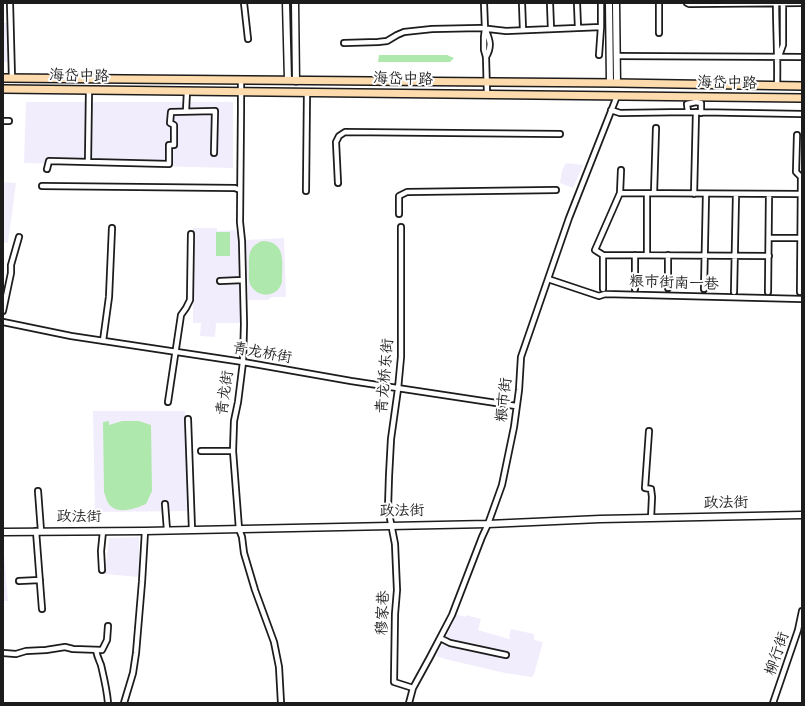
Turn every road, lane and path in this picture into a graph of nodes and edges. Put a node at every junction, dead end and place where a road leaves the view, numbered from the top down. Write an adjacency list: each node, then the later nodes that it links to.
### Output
1 (10, 3): 30 (street)
2 (244, 3): 23 (street)
3 (286, 3): 32 (street)
4 (295, 3): 33 (street)
5 (484, 3): 19 (street)
6 (522, 3): 21 (street)
7 (550, 3): 20 (street)
8 (577, 3): 18 (street)
9 (601, 3): 17 (street)
10 (609, 3): 35 (street)
11 (616, 3): 26 (street)
12 (659, 3): 22 (street)
13 (687, 3): 14 (street)
14 (776, 3): 15 (street); 27 (street)
15 (783, 3): 16 (street); 27 (street)
16 (802, 3)
17 (601, 27): 18 (street); 25 (street)
18 (578, 28): 20 (street)
19 (485, 29): 21 (street); 24 (street); 34 (street)
20 (551, 29): 21 (street)
21 (523, 30)
22 (658, 34)
23 (248, 39)
24 (344, 43)
25 (599, 55)
26 (617, 56): 27 (street); 35 (street)
27 (778, 57): 28 (street); 36 (street)
28 (802, 58)
29 (3, 78): 30 (main road, 海岱中路)
30 (12, 78): 31 (main road, 海岱中路)
31 (241, 80): 32 (main road, 海岱中路); 41 (street, 青龙街)
32 (288, 80): 33 (main road, 海岱中路)
33 (296, 81): 34 (main road, 海岱中路)
34 (487, 82): 35 (main road, 海岱中路); 43 (street)
35 (613, 83): 36 (main road, 海岱中路)
36 (777, 86): 37 (main road, 海岱中路)
37 (802, 86)
38 (3, 89): 39 (main road, 海岱中路)
39 (89, 90): 40 (main road, 海岱中路); 58 (street)
40 (187, 91): 41 (main road, 海岱中路); 48 (street)
41 (241, 92): 42 (main road, 海岱中路); 64 (street, 青龙街)
42 (307, 92): 43 (main road, 海岱中路); 66 (street)
43 (487, 94): 44 (main road, 海岱中路)
44 (616, 96): 46 (main road, 海岱中路); 47 (street, 粮市街)
45 (802, 98): 46 (main road, 海岱中路)
46 (696, 99): 49 (street); 50 (street)
47 (611, 110): 49 (street); 89 (street, 粮市街)
48 (186, 111): 57 (street); 58 (street)
49 (688, 112): 50 (street)
50 (698, 113): 51 (street); 69 (street)
51 (802, 114)
52 (3, 121): 53 (street)
53 (10, 121)
54 (656, 128): 68 (street)
55 (560, 134): 62 (street)
56 (797, 135): 61 (street)
57 (214, 153)
58 (88, 162): 59 (street)
59 (47, 168)
60 (621, 170): 67 (street)
61 (801, 177): 73 (street)
62 (338, 183)
63 (42, 186): 64 (street)
64 (240, 190): 90 (street, 青龙街)
65 (556, 190): 75 (street)
66 (306, 191)
67 (620, 193): 68 (street); 82 (street)
68 (654, 194): 69 (street)
69 (694, 194): 70 (street)
70 (706, 194): 71 (street); 86 (street)
71 (736, 194): 72 (street); 87 (street)
72 (769, 194): 73 (street); 80 (street)
73 (801, 194): 81 (street)
74 (647, 196): 84 (street)
75 (399, 214)
76 (401, 227): 105 (street, 青龙桥东街)
77 (112, 228): 102 (street)
78 (190, 234): 103 (street)
79 (19, 238): 100 (street)
80 (769, 238): 81 (street); 88 (street)
81 (801, 241): 98 (street)
82 (603, 254): 83 (street); 94 (street)
83 (635, 255): 84 (street); 95 (street)
84 (647, 255): 85 (street)
85 (668, 255): 86 (street); 92 (street)
86 (704, 255): 87 (street); 93 (street)
87 (735, 255): 88 (street); 96 (street)
88 (769, 256): 97 (street)
89 (548, 279): 99 (street, 粮市街南一巷); 107 (street, 粮市街)
90 (242, 280): 91 (street); 104 (street, 青龙街)
91 (220, 281)
92 (668, 288)
93 (704, 288)
94 (603, 289)
95 (635, 289)
96 (734, 292)
97 (768, 292)
98 (800, 292)
99 (802, 299)
100 (3, 311)
101 (3, 322): 102 (street, 青龙桥街)
102 (103, 341): 103 (street, 青龙桥街)
103 (176, 352): 104 (street, 青龙桥街); 106 (street)
104 (243, 362): 105 (street, 青龙桥街); 111 (street, 青龙街)
105 (398, 389): 107 (street, 青龙桥街); 117 (street, 青龙桥东街)
106 (168, 402)
107 (516, 406): 116 (street, 粮市街)
108 (188, 419): 120 (street)
109 (649, 430): 115 (street)
110 (201, 451): 111 (street)
111 (233, 451): 118 (street, 青龙街)
112 (38, 491): 121 (street)
113 (165, 504): 119 (street)
114 (802, 515): 115 (street, 政法街)
115 (651, 518): 116 (street, 政法街)
116 (488, 524): 117 (street, 政法街); 131 (street, 粮市街)
117 (392, 526): 118 (street, 政法街); 135 (street, 穆家巷)
118 (239, 529): 120 (street, 政法街); 138 (street, 青龙街)
119 (167, 530): 120 (street, 政法街); 123 (street, 政法街)
120 (192, 530)
121 (39, 531): 122 (street, 政法街); 124 (street, 政法街); 126 (street)
122 (103, 531): 123 (street, 政法街); 125 (street)
123 (145, 531): 137 (street)
124 (3, 532)
125 (102, 570)
126 (40, 580): 127 (street); 128 (street)
127 (19, 582)
128 (42, 609)
129 (802, 611): 140 (street, 柳行街)
130 (108, 626): 132 (street)
131 (440, 638): 134 (street); 135 (street, 粮市街)
132 (96, 650): 133 (street); 136 (street)
133 (3, 653)
134 (506, 655)
135 (413, 688): 139 (street, 粮市街)
136 (108, 703)
137 (124, 703)
138 (281, 703)
139 (409, 703)
140 (773, 703)

